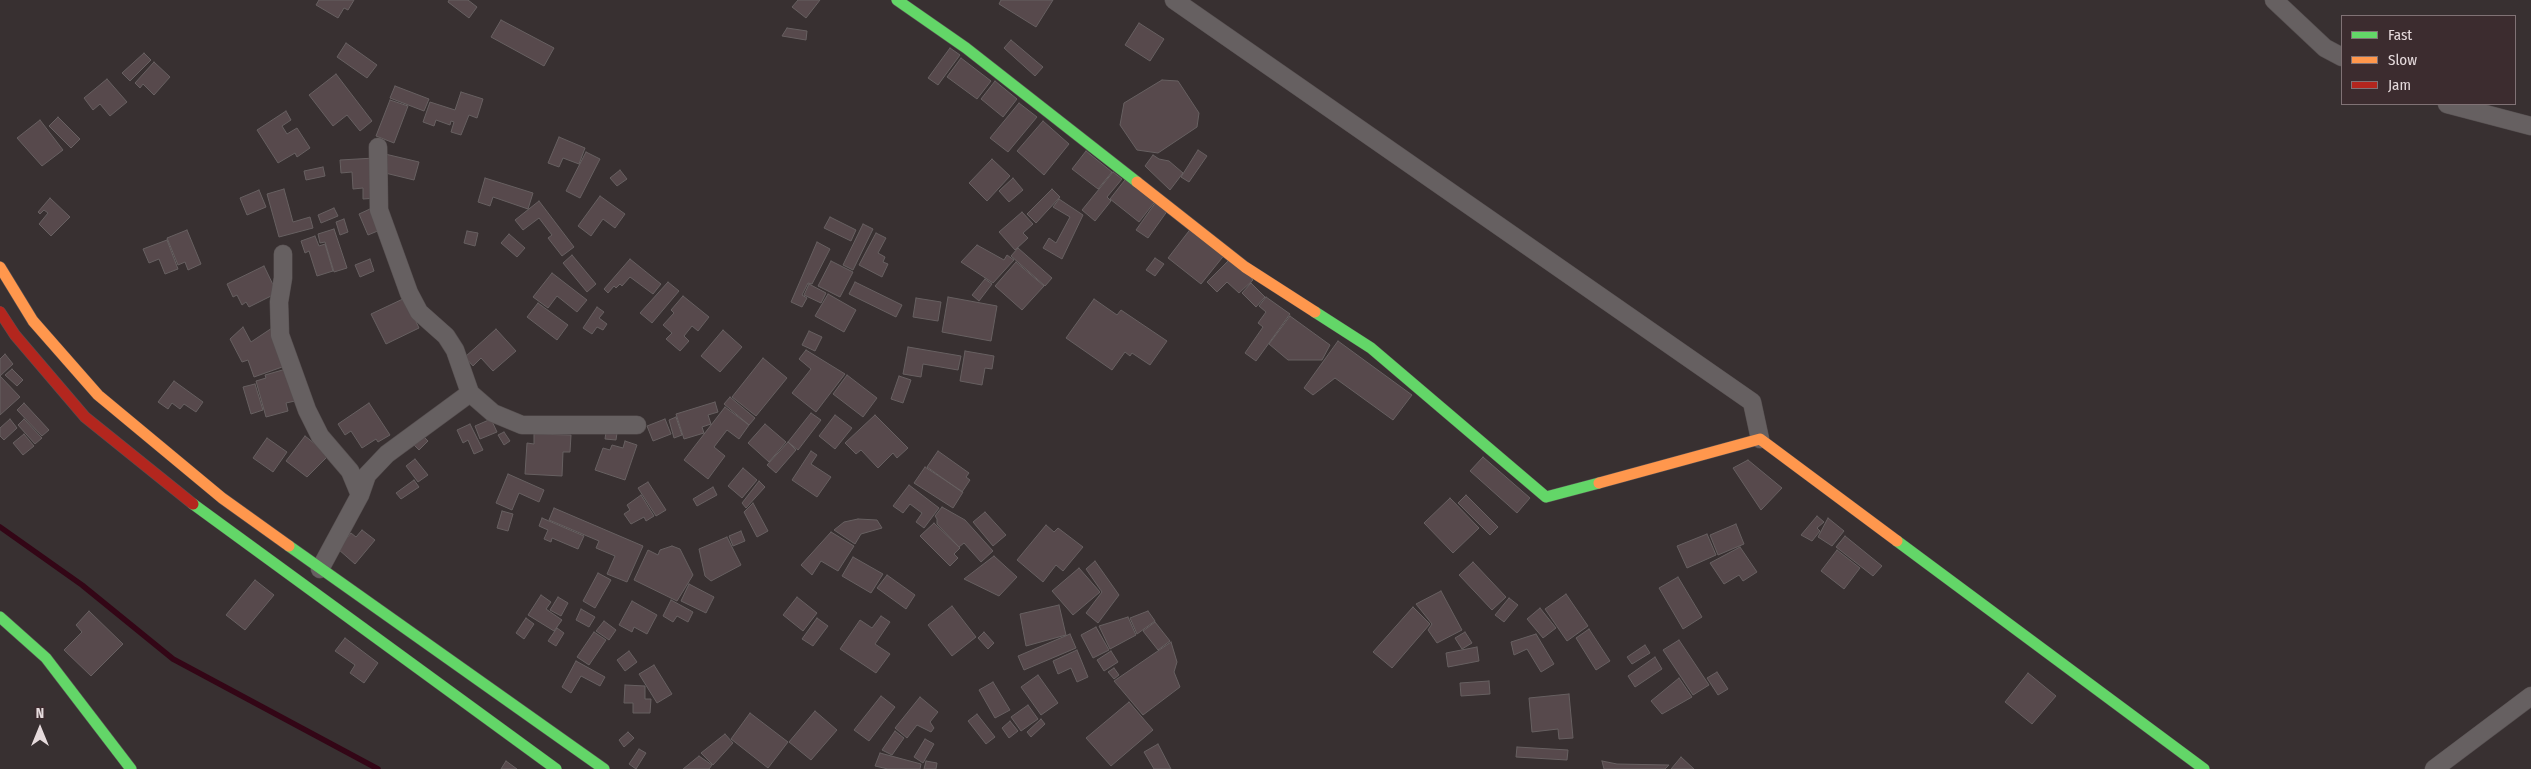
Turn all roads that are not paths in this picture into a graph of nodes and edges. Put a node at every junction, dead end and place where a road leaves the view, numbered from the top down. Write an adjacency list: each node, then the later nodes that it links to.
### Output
1 (897, 0): 13 (street)
2 (1174, 0): 13 (street)
3 (2274, 0): 4 (street)
4 (2341, 56)
5 (2451, 105): 6 (street)
6 (2531, 126)
7 (378, 148): 11 (street)
8 (283, 254): 14 (street)
9 (0, 267): 15 (street)
10 (0, 312): 19 (street)
11 (470, 393): 12 (street); 14 (street)
12 (637, 425)
13 (1760, 440): 21 (street)
14 (360, 495): 15 (street)
15 (320, 569): 20 (street)
16 (0, 617): 18 (street)
17 (2531, 696): 22 (street)
18 (131, 769)
19 (556, 769)
20 (604, 769)
21 (2204, 769)
22 (2434, 769)

